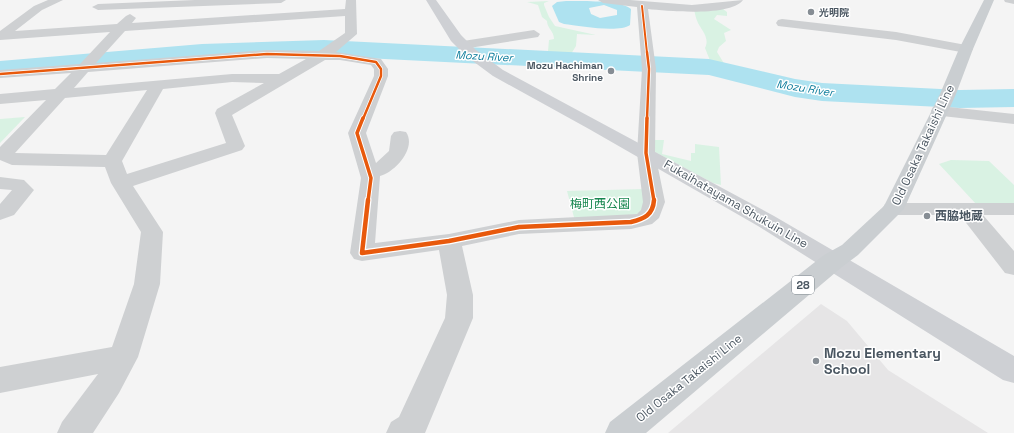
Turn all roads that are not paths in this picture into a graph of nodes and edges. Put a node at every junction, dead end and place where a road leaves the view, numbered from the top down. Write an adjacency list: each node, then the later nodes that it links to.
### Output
1 (58, 0): 15 (street)
2 (99, 0): 3 (street)
3 (281, 0)
4 (431, 0): 21 (main road, Fukaihatayama Shukuin Line)
5 (603, 0): 11 (street)
6 (738, 0): 11 (street)
7 (989, 0): 19 (main road, Old Osaka Takaishi Line / 28)
8 (1009, 0): 9 (street)
9 (1014, 2)
10 (350, 6): 14 (street); 18 (street)
11 (642, 6): 31 (street)
12 (130, 18): 14 (street)
13 (782, 23): 19 (street)
14 (120, 29): 15 (street); 22 (street)
15 (0, 36)
16 (527, 39): 21 (street)
17 (211, 45): 18 (street)
18 (332, 49): 22 (street); 24 (street); 33 (street)
19 (966, 49): 28 (main road, Old Osaka Takaishi Line / 28)
20 (118, 52): 22 (street)
21 (473, 54): 31 (main road, Fukaihatayama Shukuin Line)
22 (87, 59): 23 (street); 26 (street)
23 (0, 74)
24 (280, 79): 25 (street); 35 (street)
25 (158, 85): 26 (street); 32 (street)
26 (60, 94): 27 (street); 32 (street)
27 (0, 99)
28 (943, 103): 29 (street); 36 (main road, Old Osaka Takaishi Line / 28)
29 (1014, 120)
30 (400, 136): 33 (street)
31 (646, 153): 40 (street); 41 (main road, Fukaihatayama Shukuin Line)
32 (112, 161): 35 (street)
33 (369, 173): 40 (street)
34 (0, 183): 39 (street)
35 (121, 183): 43 (street)
36 (893, 209): 37 (street); 41 (main road, Old Osaka Takaishi Line / 28)
37 (966, 209): 38 (street); 42 (street)
38 (1014, 210)
39 (0, 213)
40 (449, 241): 47 (street)
41 (833, 261): 44 (main road, Fukaihatayama Shukuin Line); 48 (main road, Old Osaka Takaishi Line / 28)
42 (1014, 267)
43 (123, 357): 45 (street); 46 (street)
44 (1014, 371)
45 (0, 380)
46 (74, 433)
47 (403, 433)
48 (622, 433)

